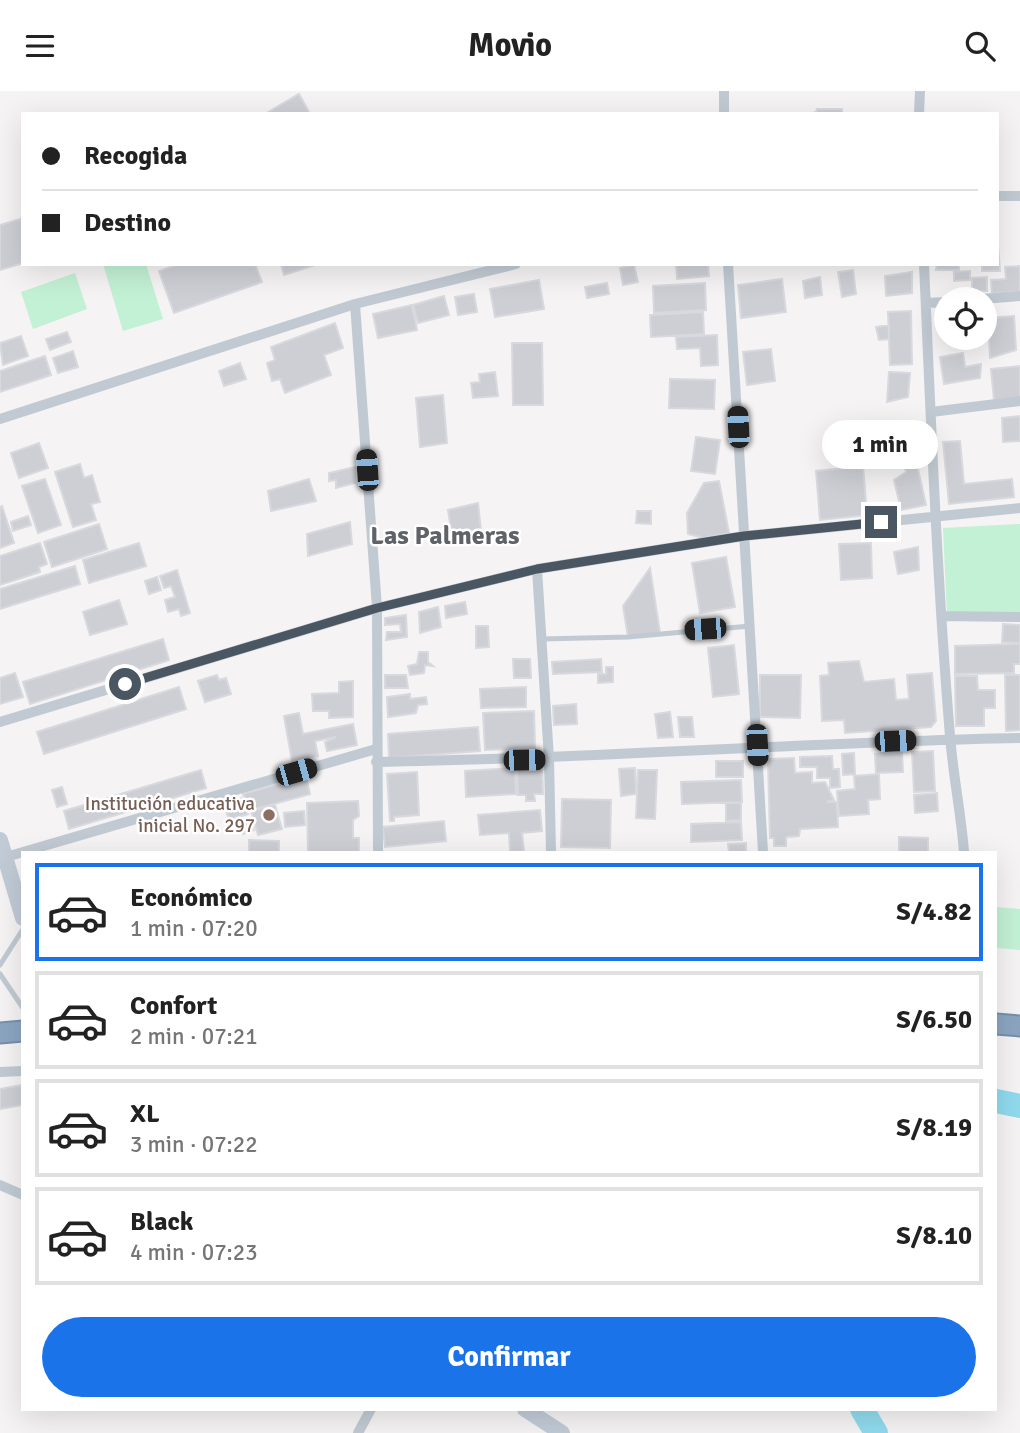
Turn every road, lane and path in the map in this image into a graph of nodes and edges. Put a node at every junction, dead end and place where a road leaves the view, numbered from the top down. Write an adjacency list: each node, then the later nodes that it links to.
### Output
1 (724, 91): 3 (street)
2 (920, 91): 4 (street)
3 (724, 112)
4 (919, 112)
5 (999, 196): 6 (street)
6 (1020, 196)
7 (508, 266): 14 (street)
8 (728, 266): 20 (street)
9 (924, 266): 12 (street)
10 (1020, 296): 11 (street)
11 (997, 298)
12 (926, 303): 13 (street); 16 (street)
13 (934, 303)
14 (355, 304): 17 (street); 22 (street)
15 (1020, 401): 16 (street)
16 (931, 412): 19 (street)
17 (0, 419)
18 (1020, 508): 19 (street)
19 (935, 516): 20 (street); 23 (street)
20 (744, 536): 21 (street); 25 (street)
21 (537, 569): 22 (street); 26 (street)
22 (377, 608): 27 (street); 31 (street)
23 (942, 616): 24 (street); 29 (street)
24 (1020, 617)
25 (750, 626): 26 (lane); 30 (street)
26 (541, 639): 32 (street)
27 (0, 722)
28 (1020, 739): 29 (street)
29 (950, 740): 30 (street); 39 (street)
30 (757, 745): 32 (street); 38 (street)
31 (376, 749): 33 (street); 35 (street)
32 (549, 759): 33 (street); 37 (street)
33 (376, 762): 36 (street)
34 (0, 840): 41 (street)
35 (27, 851)
36 (378, 851)
37 (551, 851)
38 (763, 851)
39 (964, 851)
40 (21, 853): 41 (street)
41 (6, 857): 42 (street)
42 (21, 911)
43 (21, 932): 44 (lane)
44 (0, 965)
45 (0, 974): 46 (lane)
46 (21, 1005)
47 (997, 1024): 48 (highway)
48 (1020, 1025)
49 (21, 1031): 50 (highway)
50 (0, 1033)
51 (21, 1071): 52 (street)
52 (0, 1072)
53 (0, 1185): 54 (street)
54 (21, 1194)
55 (370, 1411): 57 (street)
56 (528, 1411): 58 (street)
57 (358, 1433)
58 (562, 1433)

